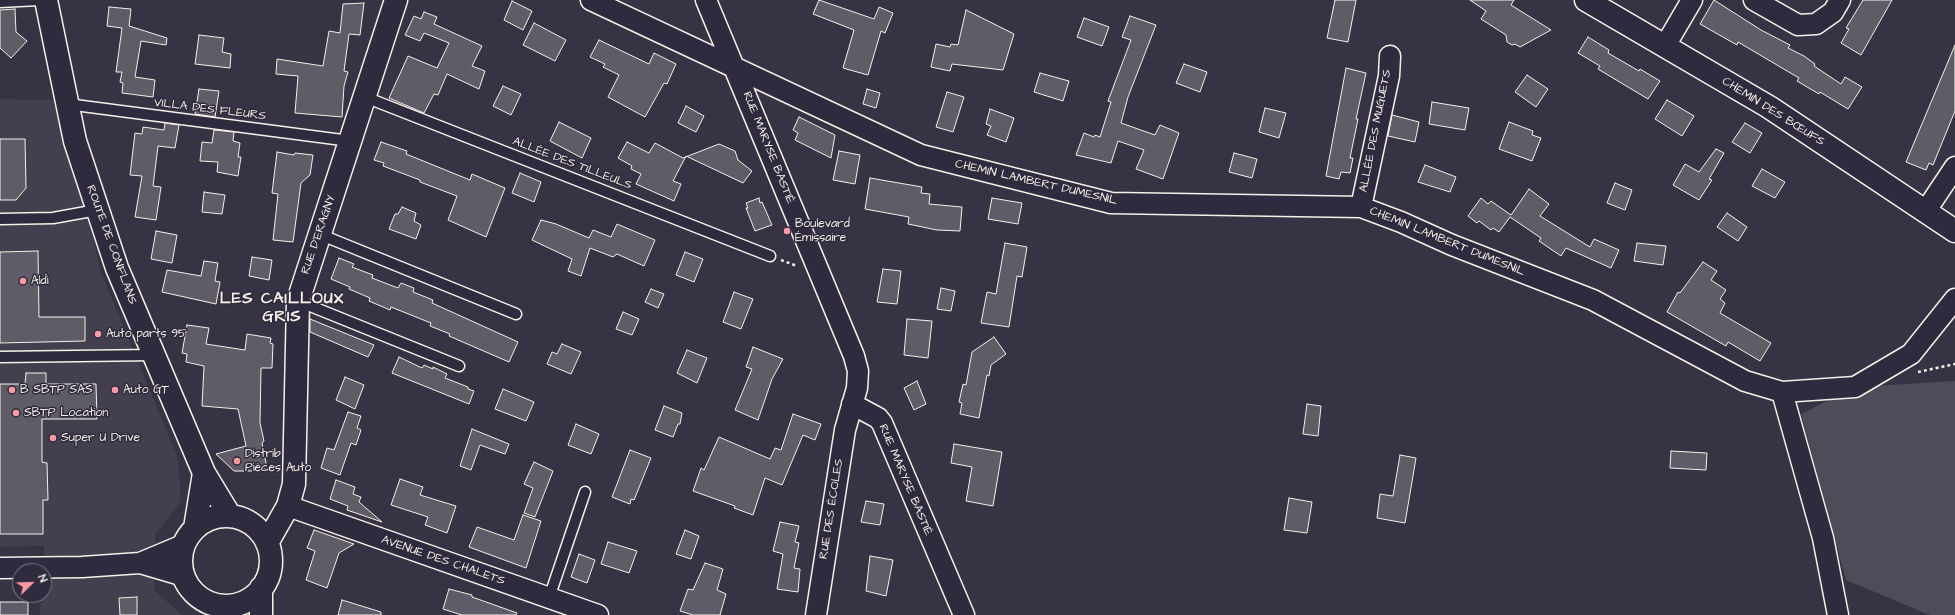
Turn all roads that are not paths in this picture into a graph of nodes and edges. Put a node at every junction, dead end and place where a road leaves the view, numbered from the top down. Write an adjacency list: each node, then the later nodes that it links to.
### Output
1 (396, 0): 13 (main road, RUE D'ERAGNY)
2 (591, 0): 12 (street, CHEMIN LAMBERT DUMESNIL)
3 (706, 0): 12 (street, RUE MARYSE BASTIÉ)
4 (1586, 0): 10 (main road, CHEMIN DES BŒUFS)
5 (1692, 0): 10 (street)
6 (1754, 0): 7 (street)
7 (1840, 0)
8 (0, 2): 9 (lane)
9 (44, 2): 14 (main road, ROUTE DE CONFLANS)
10 (1664, 46): 19 (main road, CHEMIN DES BŒUFS)
11 (1390, 56): 17 (street, ALLÉE DES MUGUETS)
12 (735, 67): 17 (street, CHEMIN LAMBERT DUMESNIL); 31 (street, RUE MARYSE BASTIÉ)
13 (365, 97): 15 (main road, RUE D'ERAGNY); 23 (lane, ALLÉE DES TILLEULS)
14 (67, 104): 15 (lane, VILLA DES FLEURS); 18 (main road, ROUTE DE CONFLANS)
15 (350, 141): 22 (main road, RUE D'ERAGNY)
16 (1955, 167): 19 (street)
17 (1361, 207): 30 (street, CHEMIN LAMBERT DUMESNIL)
18 (97, 210): 20 (lane); 27 (main road, ROUTE DE CONFLANS)
19 (1926, 212): 21 (main road, CHEMIN DES BŒUFS)
20 (0, 219)
21 (1955, 231)
22 (319, 234): 25 (main road, RUE D'ERAGNY); 26 (lane)
23 (770, 256)
24 (1955, 299): 30 (street, CHEMIN LAMBERT DUMESNIL)
25 (298, 301): 29 (lane); 34 (main road, RUE D'ERAGNY)
26 (516, 314)
27 (154, 355): 28 (lane); 32 (main road, ROUTE DE CONFLANS)
28 (0, 358)
29 (459, 366)
30 (1782, 392): 48 (street)
31 (852, 404): 46 (street, RUE DES ÉCOLES); 47 (street, RUE MARYSE BASTIÉ)
32 (204, 473): 35 (main road, ROUTE DE CONFLANS); 36 (main road)
33 (585, 492): 42 (lane)
34 (288, 506): 37 (main road, RUE D'ERAGNY); 42 (street, AVENUE DES CHALETS)
35 (230, 516): 36 (main road); 37 (main road)
36 (189, 537): 38 (street); 40 (main road)
37 (267, 543): 41 (main road)
38 (140, 563): 39 (street); 40 (street)
39 (0, 568)
40 (184, 576): 43 (main road)
41 (261, 588): 43 (main road); 44 (main road)
42 (549, 598): 45 (street, AVENUE DES CHALETS)
43 (224, 610)
44 (261, 615)
45 (598, 615)
46 (816, 615)
47 (964, 615)
48 (1838, 615)

